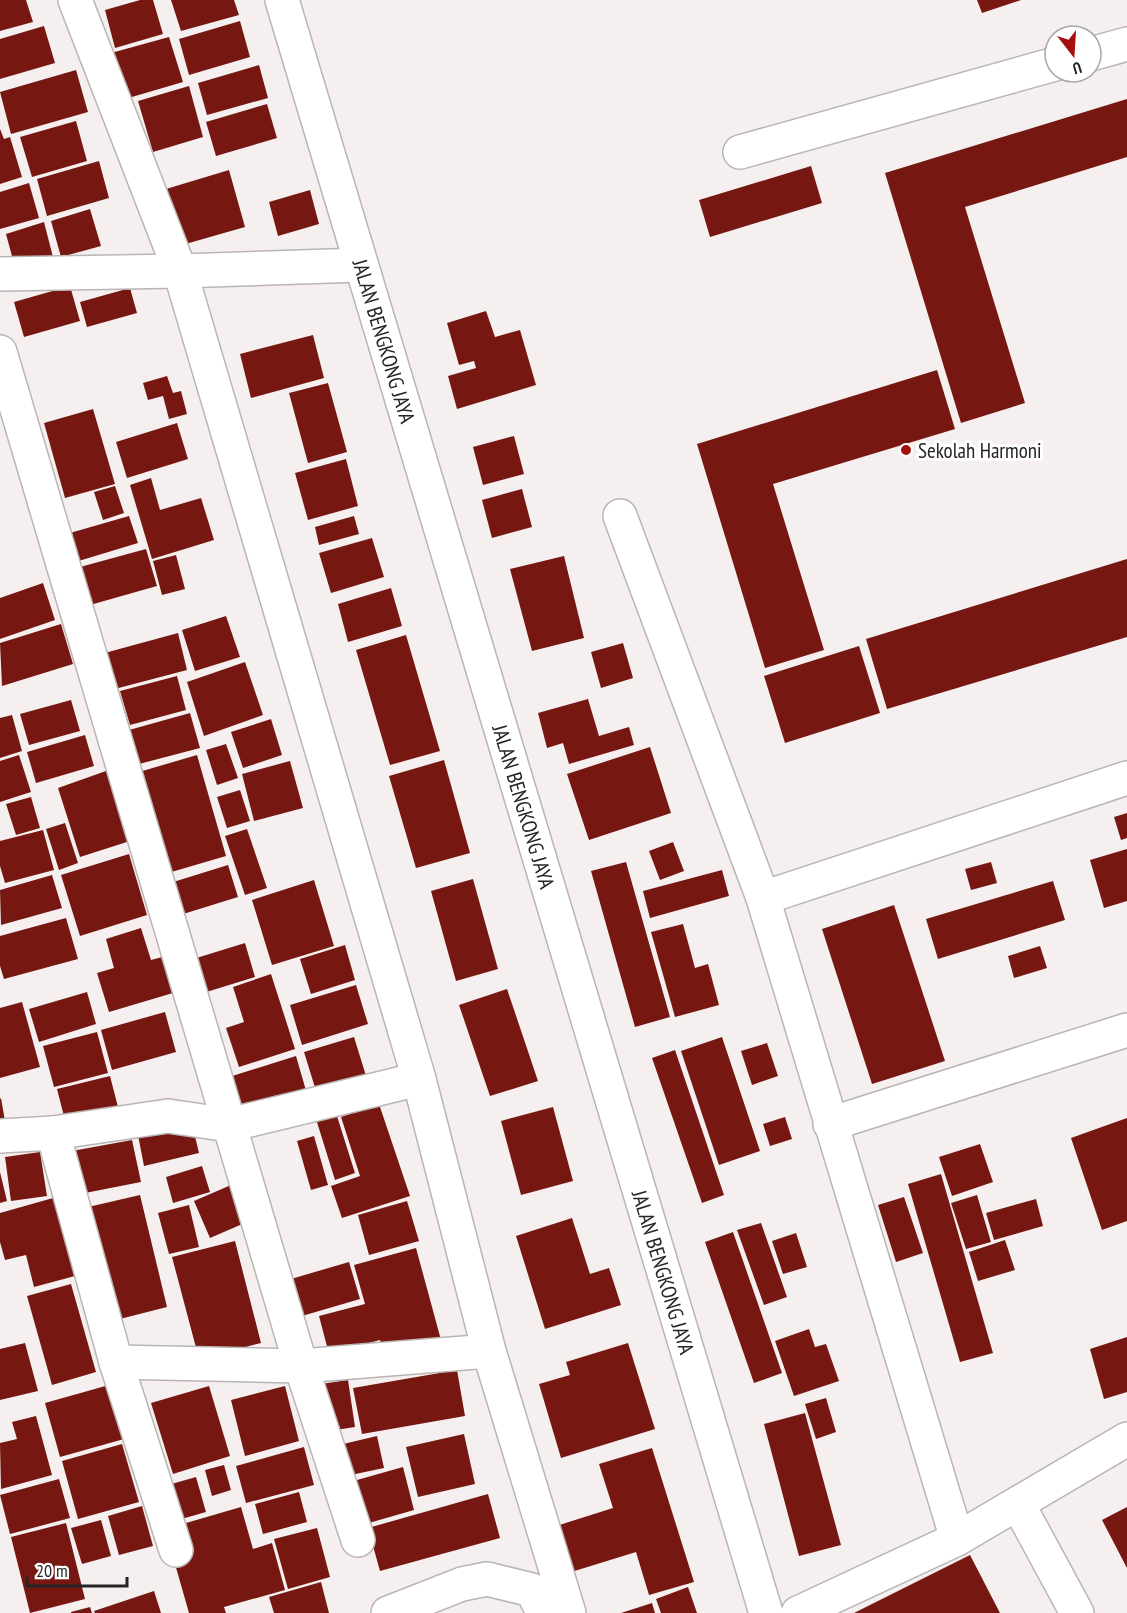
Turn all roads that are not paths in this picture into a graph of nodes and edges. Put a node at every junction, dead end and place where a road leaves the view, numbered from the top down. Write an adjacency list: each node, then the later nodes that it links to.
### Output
1 (75, 0): 8 (street)
2 (282, 0): 7 (street, JALAN BENGKONG JAYA)
3 (1127, 44): 4 (street)
4 (1103, 51)
5 (1043, 67): 6 (street)
6 (740, 152)
7 (361, 265): 8 (street); 31 (street, JALAN BENGKONG JAYA)
8 (180, 271): 9 (street); 15 (street)
9 (0, 274)
10 (0, 352): 17 (street)
11 (620, 516): 13 (street)
12 (1127, 778): 13 (street)
13 (763, 898): 16 (street)
14 (1127, 1030): 16 (street)
15 (419, 1079): 17 (street); 20 (street)
16 (830, 1124): 25 (street)
17 (229, 1125): 18 (street); 22 (street)
18 (53, 1134): 19 (street); 21 (street)
19 (0, 1136)
20 (489, 1350): 22 (street); 30 (street)
21 (116, 1362): 22 (street); 27 (street)
22 (301, 1366): 26 (street)
23 (1127, 1439): 24 (street)
24 (1018, 1504): 25 (street); 33 (street)
25 (957, 1539): 32 (street)
26 (358, 1540)
27 (176, 1550)
28 (388, 1613): 29 (street)
29 (543, 1613)
30 (569, 1613)
31 (766, 1613)
32 (798, 1613)
33 (1077, 1613)

